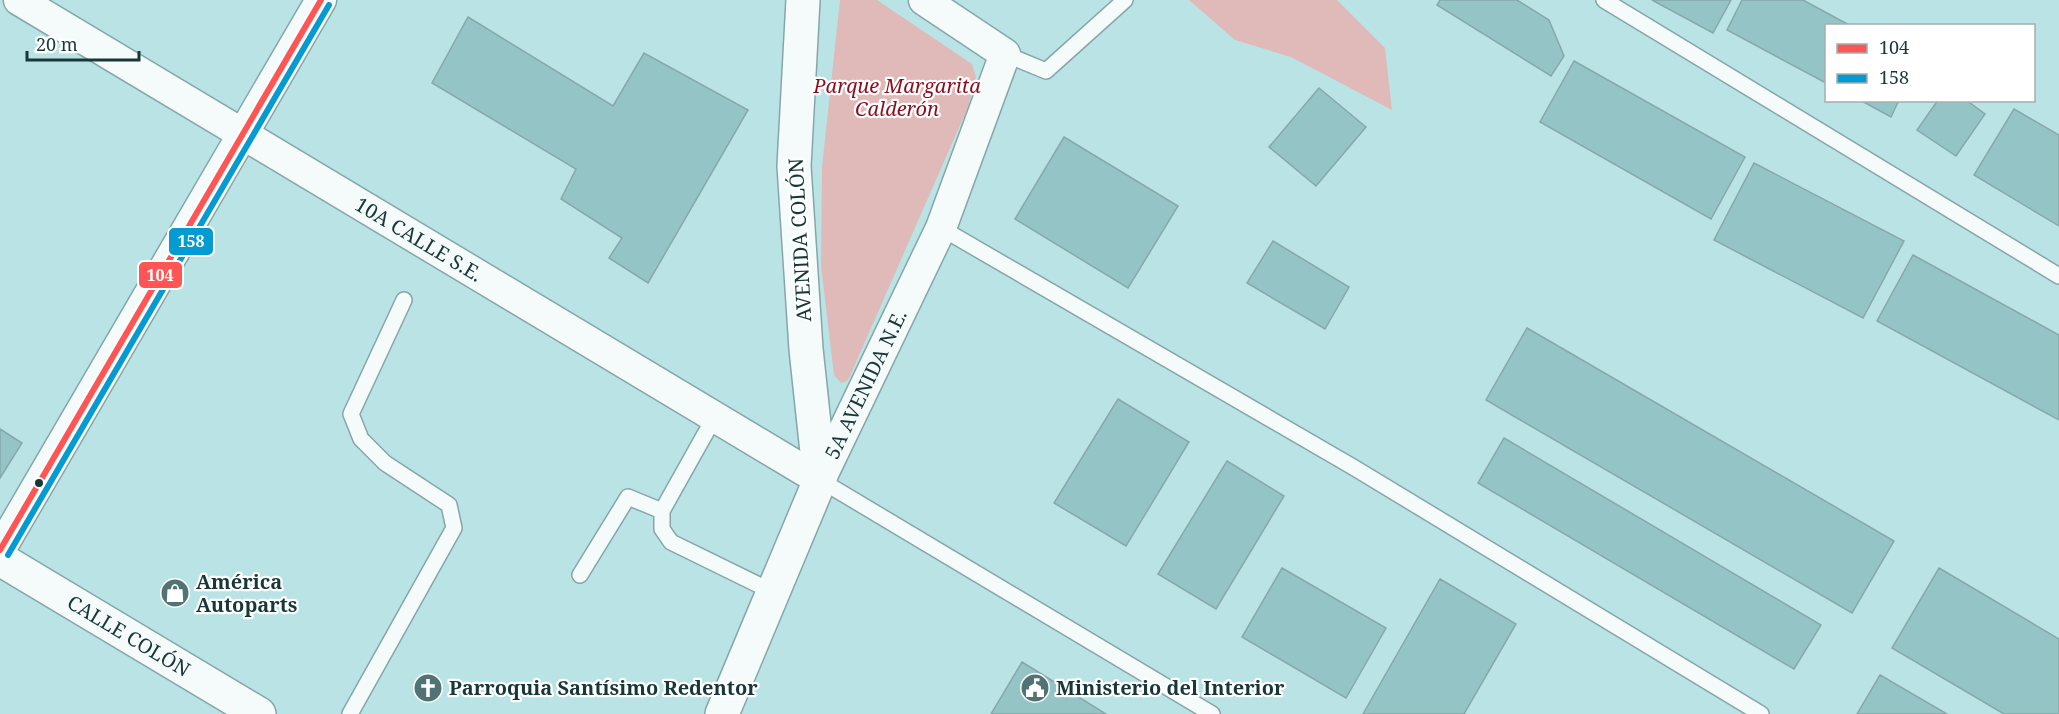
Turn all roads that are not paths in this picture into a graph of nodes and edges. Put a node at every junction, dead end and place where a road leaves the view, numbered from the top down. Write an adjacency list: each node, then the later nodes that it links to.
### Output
1 (19, 0): 8 (street, 10A CALLE S.E.)
2 (321, 0): 8 (street)
3 (803, 0): 13 (main road, AVENIDA COLÓN)
4 (924, 0): 7 (street)
5 (1125, 0): 7 (lane)
6 (1604, 0): 10 (lane)
7 (1005, 54): 9 (street, 5A AVENIDA N.E.)
8 (240, 134): 12 (street, 10A CALLE S.E.); 15 (street)
9 (941, 228): 13 (street, 5A AVENIDA N.E.); 23 (lane)
10 (2059, 276)
11 (404, 300): 20 (lane)
12 (714, 418): 13 (street, 10A CALLE S.E.); 14 (lane)
13 (820, 480): 18 (main road, 5A AVENIDA N.E.); 22 (lane)
14 (662, 511): 17 (lane); 18 (lane)
15 (0, 550)
16 (0, 559): 19 (main road, CALLE COLÓN)
17 (580, 575)
18 (773, 592): 21 (main road, 5A AVENIDA N.E.)
19 (259, 714)
20 (350, 714)
21 (722, 714)
22 (1212, 714)
23 (1761, 714)

